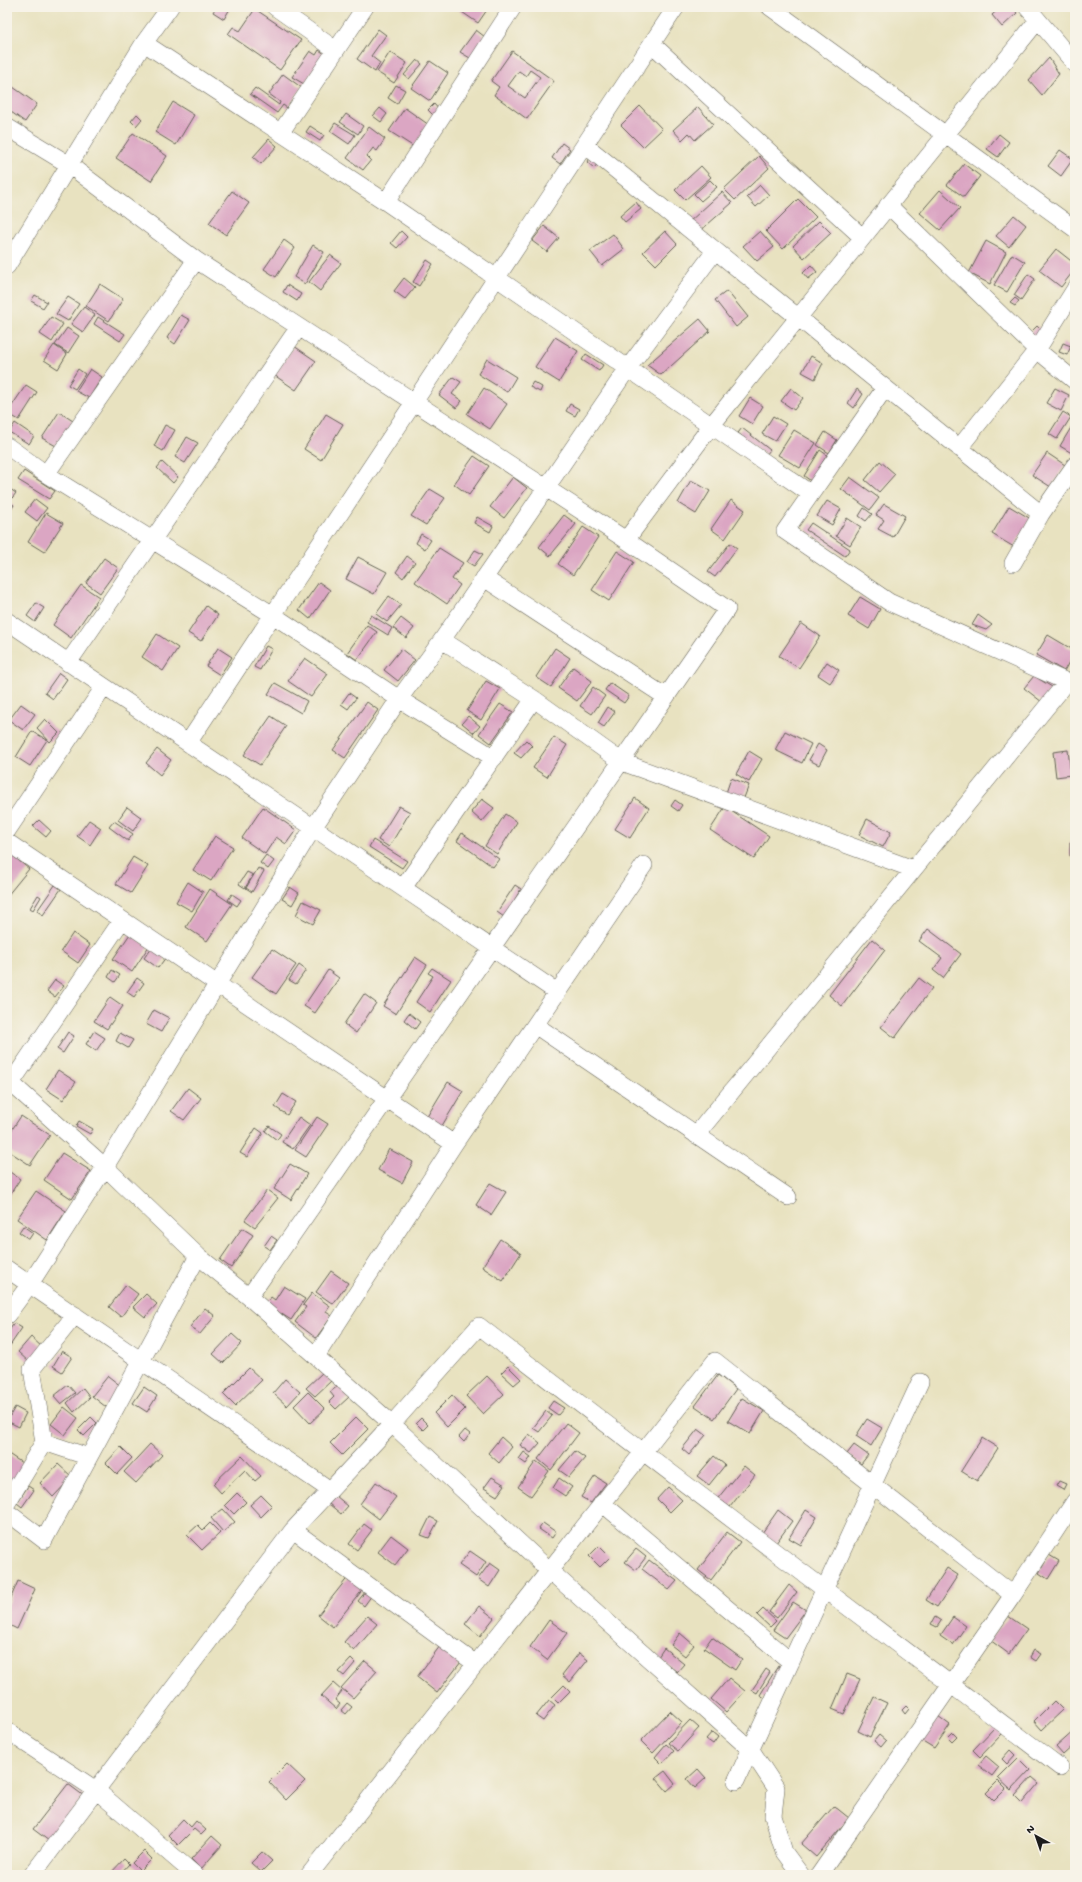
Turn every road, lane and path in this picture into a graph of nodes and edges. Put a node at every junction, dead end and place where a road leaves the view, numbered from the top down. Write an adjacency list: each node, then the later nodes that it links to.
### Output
1 (170, 7): 9 (street)
2 (275, 7): 11 (street)
3 (365, 7): 11 (street)
4 (513, 7): 18 (street)
5 (676, 7): 10 (street)
6 (770, 7): 15 (street)
7 (1027, 7): 8 (street)
8 (1038, 20): 12 (street); 15 (street)
9 (144, 43): 14 (street); 17 (street)
10 (652, 44): 16 (street); 21 (street)
11 (336, 50): 14 (street)
12 (1075, 64)
13 (7, 127): 17 (street)
14 (281, 132): 18 (street)
15 (945, 134): 19 (street); 20 (street)
16 (585, 145): 22 (street); 25 (street)
17 (68, 164): 23 (street); 24 (street)
18 (386, 202): 25 (street)
19 (888, 205): 21 (street); 29 (street)
20 (1075, 229)
21 (862, 237): 27 (street)
22 (716, 251): 27 (street); 30 (street)
23 (196, 260): 28 (street); 38 (street)
24 (7, 266)
25 (497, 278): 30 (street); 33 (street)
26 (1075, 289): 29 (street)
27 (798, 318): 32 (street); 34 (street)
28 (299, 327): 33 (street); 42 (street)
29 (1037, 350): 31 (street); 36 (street)
30 (628, 368): 34 (street); 39 (street)
31 (1075, 381)
32 (885, 388): 36 (street); 40 (street)
33 (414, 402): 39 (street); 46 (street)
34 (711, 426): 40 (street); 43 (street)
35 (7, 446): 38 (street)
36 (959, 448): 41 (street)
37 (1075, 465): 41 (street)
38 (46, 474): 42 (street)
39 (545, 489): 43 (street); 45 (street)
40 (811, 494): 50 (street)
41 (1041, 514): 44 (street)
42 (153, 539): 46 (street); 49 (street)
43 (626, 540): 52 (street)
44 (1013, 563)
45 (484, 578): 48 (street); 52 (street)
46 (273, 615): 53 (street); 55 (street)
47 (7, 622): 49 (street)
48 (442, 640): 53 (street); 54 (street)
49 (68, 662): 51 (street)
50 (1071, 683): 62 (street)
51 (104, 687): 55 (street); 59 (street)
52 (666, 697): 57 (street)
53 (399, 699): 56 (street); 58 (street)
54 (534, 700): 56 (street); 57 (street)
55 (188, 744): 58 (street)
56 (494, 758): 63 (street)
57 (622, 762): 62 (street); 65 (street)
58 (313, 828): 63 (street); 66 (street)
59 (7, 831)
60 (7, 842): 64 (street)
61 (644, 865): 67 (street)
62 (913, 869): 71 (street)
63 (403, 888): 65 (street)
64 (122, 920): 66 (street); 69 (street)
65 (492, 948): 67 (street); 70 (street)
66 (216, 983): 70 (street); 73 (street)
67 (557, 992): 68 (street)
68 (535, 1025): 71 (street); 72 (street)
69 (9, 1086): 73 (street)
70 (386, 1099): 72 (street); 78 (street)
71 (696, 1135): 74 (street)
72 (454, 1144): 81 (street)
73 (105, 1167): 75 (street); 77 (street)
74 (788, 1197)
75 (198, 1256): 78 (street); 82 (street)
76 (7, 1269): 77 (street)
77 (30, 1284): 79 (street); 80 (street)
78 (249, 1297): 81 (street)
79 (75, 1315): 82 (street); 85 (street)
80 (7, 1316)
81 (316, 1356): 84 (street)
82 (142, 1361): 87 (street); 89 (street)
83 (920, 1382): 88 (street)
84 (392, 1424): 86 (street); 89 (street); 95 (street)
85 (44, 1442): 87 (street); 92 (street)
86 (642, 1453): 88 (street); 91 (street); 96 (street)
87 (89, 1457): 93 (street)
88 (873, 1484): 96 (street); 97 (street)
89 (330, 1490): 94 (street)
90 (1075, 1501): 97 (street)
91 (602, 1503): 95 (street); 98 (street)
92 (7, 1504)
93 (7, 1512)
94 (293, 1530): 99 (street); 105 (street)
95 (549, 1570): 99 (street); 102 (street)
96 (825, 1588): 98 (street); 100 (street)
97 (1013, 1595): 100 (street)
98 (791, 1662): 102 (street)
99 (476, 1664): 108 (street)
100 (951, 1684): 103 (street); 110 (street)
101 (7, 1731): 105 (street)
102 (751, 1750): 104 (street); 109 (street)
103 (1060, 1767)
104 (736, 1782)
105 (96, 1790): 106 (street); 107 (street)
106 (32, 1875)
107 (195, 1875)
108 (309, 1875)
109 (801, 1875)
110 (819, 1875)

